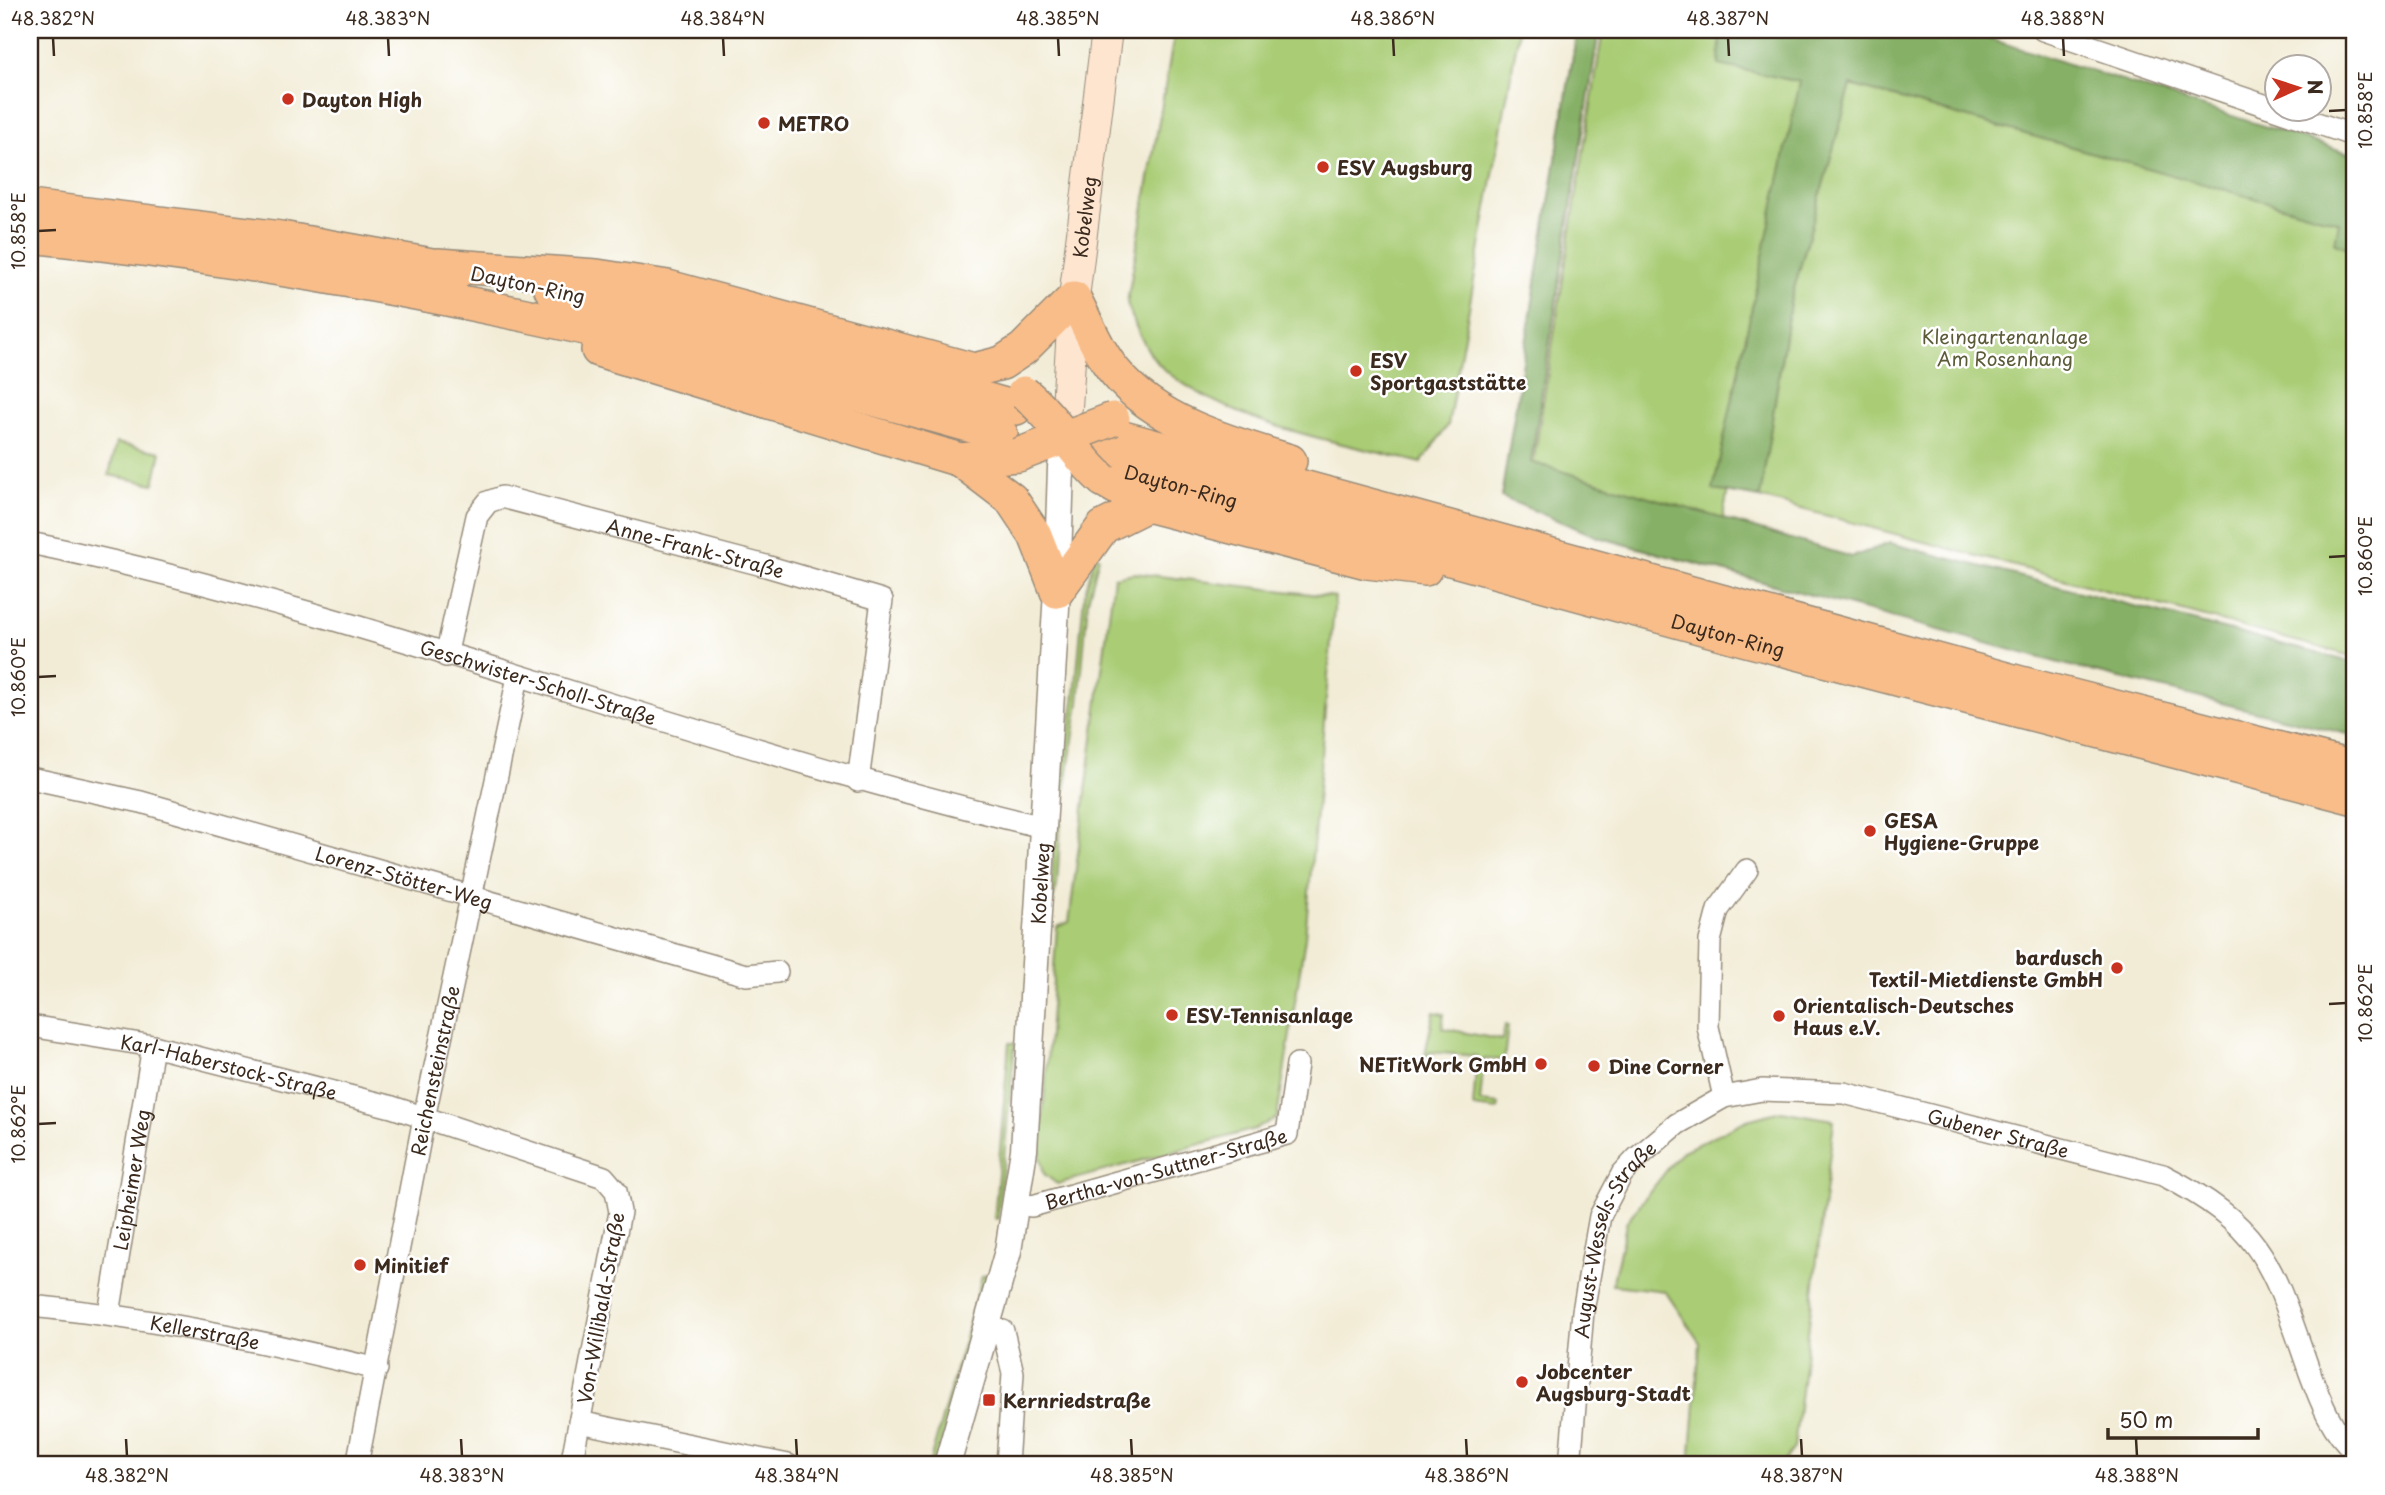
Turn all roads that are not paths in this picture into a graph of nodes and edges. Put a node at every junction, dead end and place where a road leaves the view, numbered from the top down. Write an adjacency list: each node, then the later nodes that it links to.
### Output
1 (1107, 30): 7 (main road, Kobelweg)
2 (2043, 30): 3 (street)
3 (2355, 136)
4 (37, 202): 6 (highway, Dayton-Ring)
5 (30, 236): 6 (highway, Dayton-Ring)
6 (435, 280): 8 (highway); 10 (highway, Dayton-Ring); 13 (highway)
7 (1074, 298): 8 (highway); 9 (highway); 11 (main road, Kobelweg)
8 (974, 370): 10 (highway)
9 (1161, 412): 12 (highway); 15 (highway)
10 (1015, 423): 11 (highway, bridge); 11 (highway, bridge); 13 (highway)
11 (1064, 438): 12 (highway, bridge); 12 (highway, bridge); 18 (street, Kobelweg)
12 (1106, 449): 14 (highway); 15 (highway, Dayton-Ring); 17 (highway, Dayton-Ring)
13 (960, 460): 18 (highway)
14 (1147, 505): 17 (highway); 18 (highway)
15 (1487, 537): 21 (highway, Dayton-Ring)
16 (30, 543): 19 (street, Geschwister-Scholl-Straße)
17 (1494, 571): 24 (highway, Dayton-Ring)
18 (1057, 591): 25 (street, Kobelweg)
19 (446, 656): 20 (street, Geschwister-Scholl-Straße); 23 (street, Anne-Frank-Straße)
20 (518, 677): 23 (street, Geschwister-Scholl-Straße); 27 (street, Reichensteinstraße)
21 (2355, 768)
22 (30, 778): 27 (street, Lorenz-Stötter-Weg)
23 (858, 781): 25 (street, Geschwister-Scholl-Straße)
24 (2355, 798)
25 (1043, 827): 34 (street, Kobelweg)
26 (1747, 870): 32 (street)
27 (471, 896): 28 (street, Lorenz-Stötter-Weg); 33 (street, Reichensteinstraße)
28 (777, 972)
29 (30, 1026): 30 (street, Karl-Haberstock-Straße)
30 (153, 1046): 33 (street, Karl-Haberstock-Straße); 36 (street, Leipheimer Weg)
31 (1297, 1064): 34 (street, Bertha-von-Suttner-Straße)
32 (1724, 1097): 40 (street, Gubener Straße); 46 (street, August-Wessels-Straße)
33 (424, 1118): 38 (street, Reichensteinstraße); 39 (street, Von-Willibald-Straße)
34 (1017, 1204): 37 (street, Kobelweg)
35 (30, 1306): 36 (street, Kellerstraße)
36 (109, 1314): 38 (street, Kellerstraße)
37 (988, 1327): 44 (street, Kobelweg); 45 (street)
38 (377, 1369): 41 (street, Reichensteinstraße)
39 (579, 1422): 42 (street, Von-Willibald-Straße); 43 (street)
40 (2355, 1451)
41 (357, 1465)
42 (571, 1465)
43 (788, 1465)
44 (947, 1465)
45 (1007, 1465)
46 (1570, 1465)

